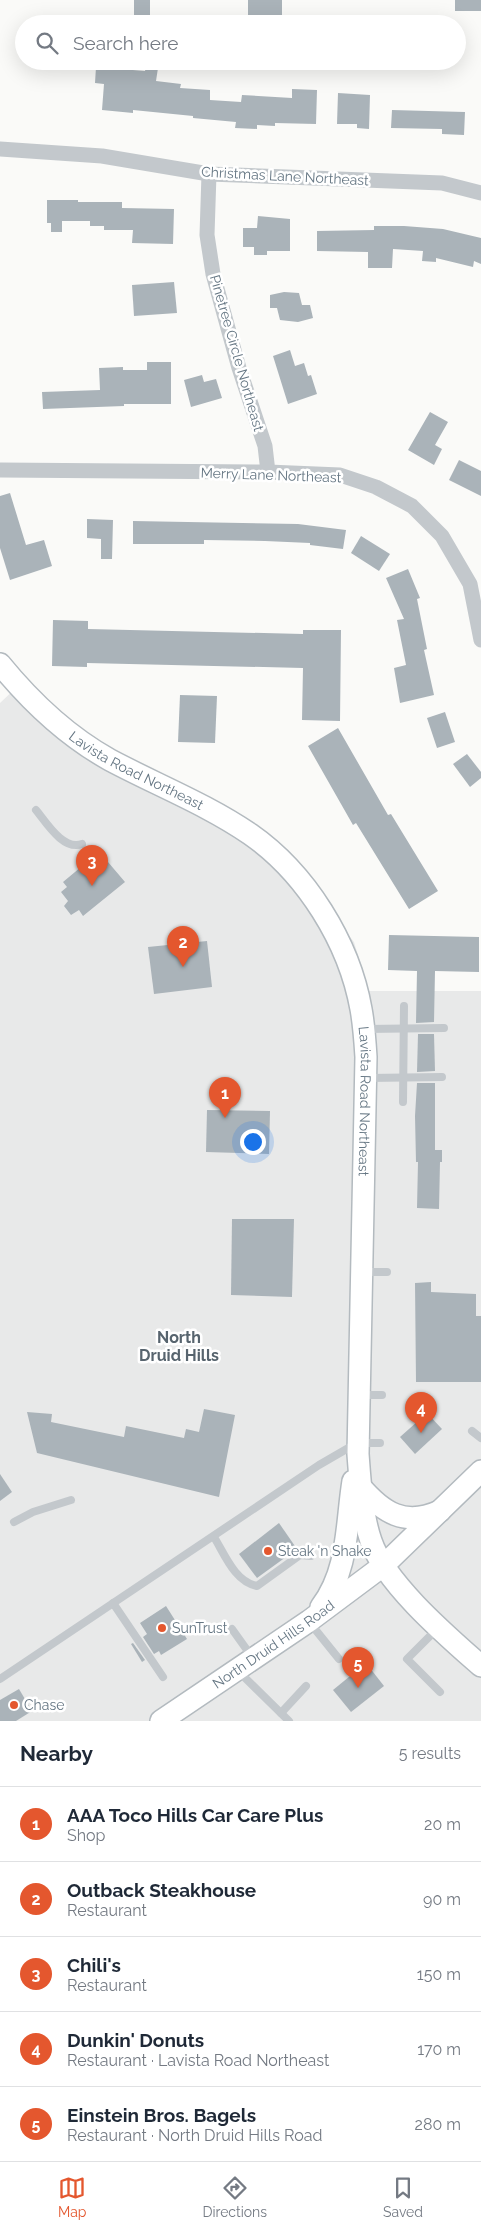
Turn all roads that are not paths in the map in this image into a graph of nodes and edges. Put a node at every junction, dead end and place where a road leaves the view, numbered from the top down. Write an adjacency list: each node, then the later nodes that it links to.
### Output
1 (0, 149): 2 (street, Christmas Lane Northeast)
2 (209, 174): 3 (street, Christmas Lane Northeast); 5 (street, Pinetree Circle Northeast)
3 (481, 193)
4 (0, 470): 5 (street, Merry Lane Northeast)
5 (268, 472): 6 (street, Merry Lane Northeast)
6 (481, 640)
7 (0, 664): 11 (main road, Lavista Road Northeast)
8 (36, 810): 9 (lane)
9 (82, 844)
10 (404, 1006): 12 (lane)
11 (364, 1028): 12 (lane); 15 (main road, Lavista Road Northeast)
12 (403, 1028): 13 (lane); 16 (lane)
13 (444, 1028)
14 (442, 1077): 16 (lane)
15 (366, 1078): 16 (lane); 18 (main road, Lavista Road Northeast)
16 (403, 1078): 17 (lane)
17 (403, 1102)
18 (362, 1272): 19 (lane); 20 (main road, Lavista Road Northeast)
19 (387, 1272)
20 (358, 1395): 21 (lane); 25 (main road, Lavista Road Northeast)
21 (382, 1395)
22 (472, 1431): 23 (lane)
23 (481, 1438)
24 (380, 1443): 25 (lane)
25 (358, 1448): 27 (main road, Lavista Road Northeast); 31 (lane); 35 (main road)
26 (481, 1471): 29 (main road, North Druid Hills Road)
27 (360, 1486): 29 (main road); 33 (main road, Lavista Road Northeast)
28 (71, 1500): 30 (lane)
29 (443, 1510): 33 (main road, North Druid Hills Road)
30 (14, 1522)
31 (214, 1537): 32 (lane); 34 (lane)
32 (311, 1556)
33 (384, 1565): 35 (main road, North Druid Hills Road); 36 (main road, Lavista Road Northeast)
34 (113, 1603): 41 (lane); 42 (lane)
35 (310, 1620): 38 (lane); 39 (main road, North Druid Hills Road)
36 (439, 1627): 40 (main road, Lavista Road Northeast); 44 (lane)
37 (232, 1629): 39 (lane)
38 (339, 1659)
39 (245, 1664): 45 (lane); 46 (main road, North Druid Hills Road)
40 (481, 1666)
41 (163, 1676)
42 (0, 1679)
43 (306, 1686): 45 (lane)
44 (440, 1692)
45 (280, 1713): 47 (lane)
46 (161, 1721)
47 (289, 1721)

